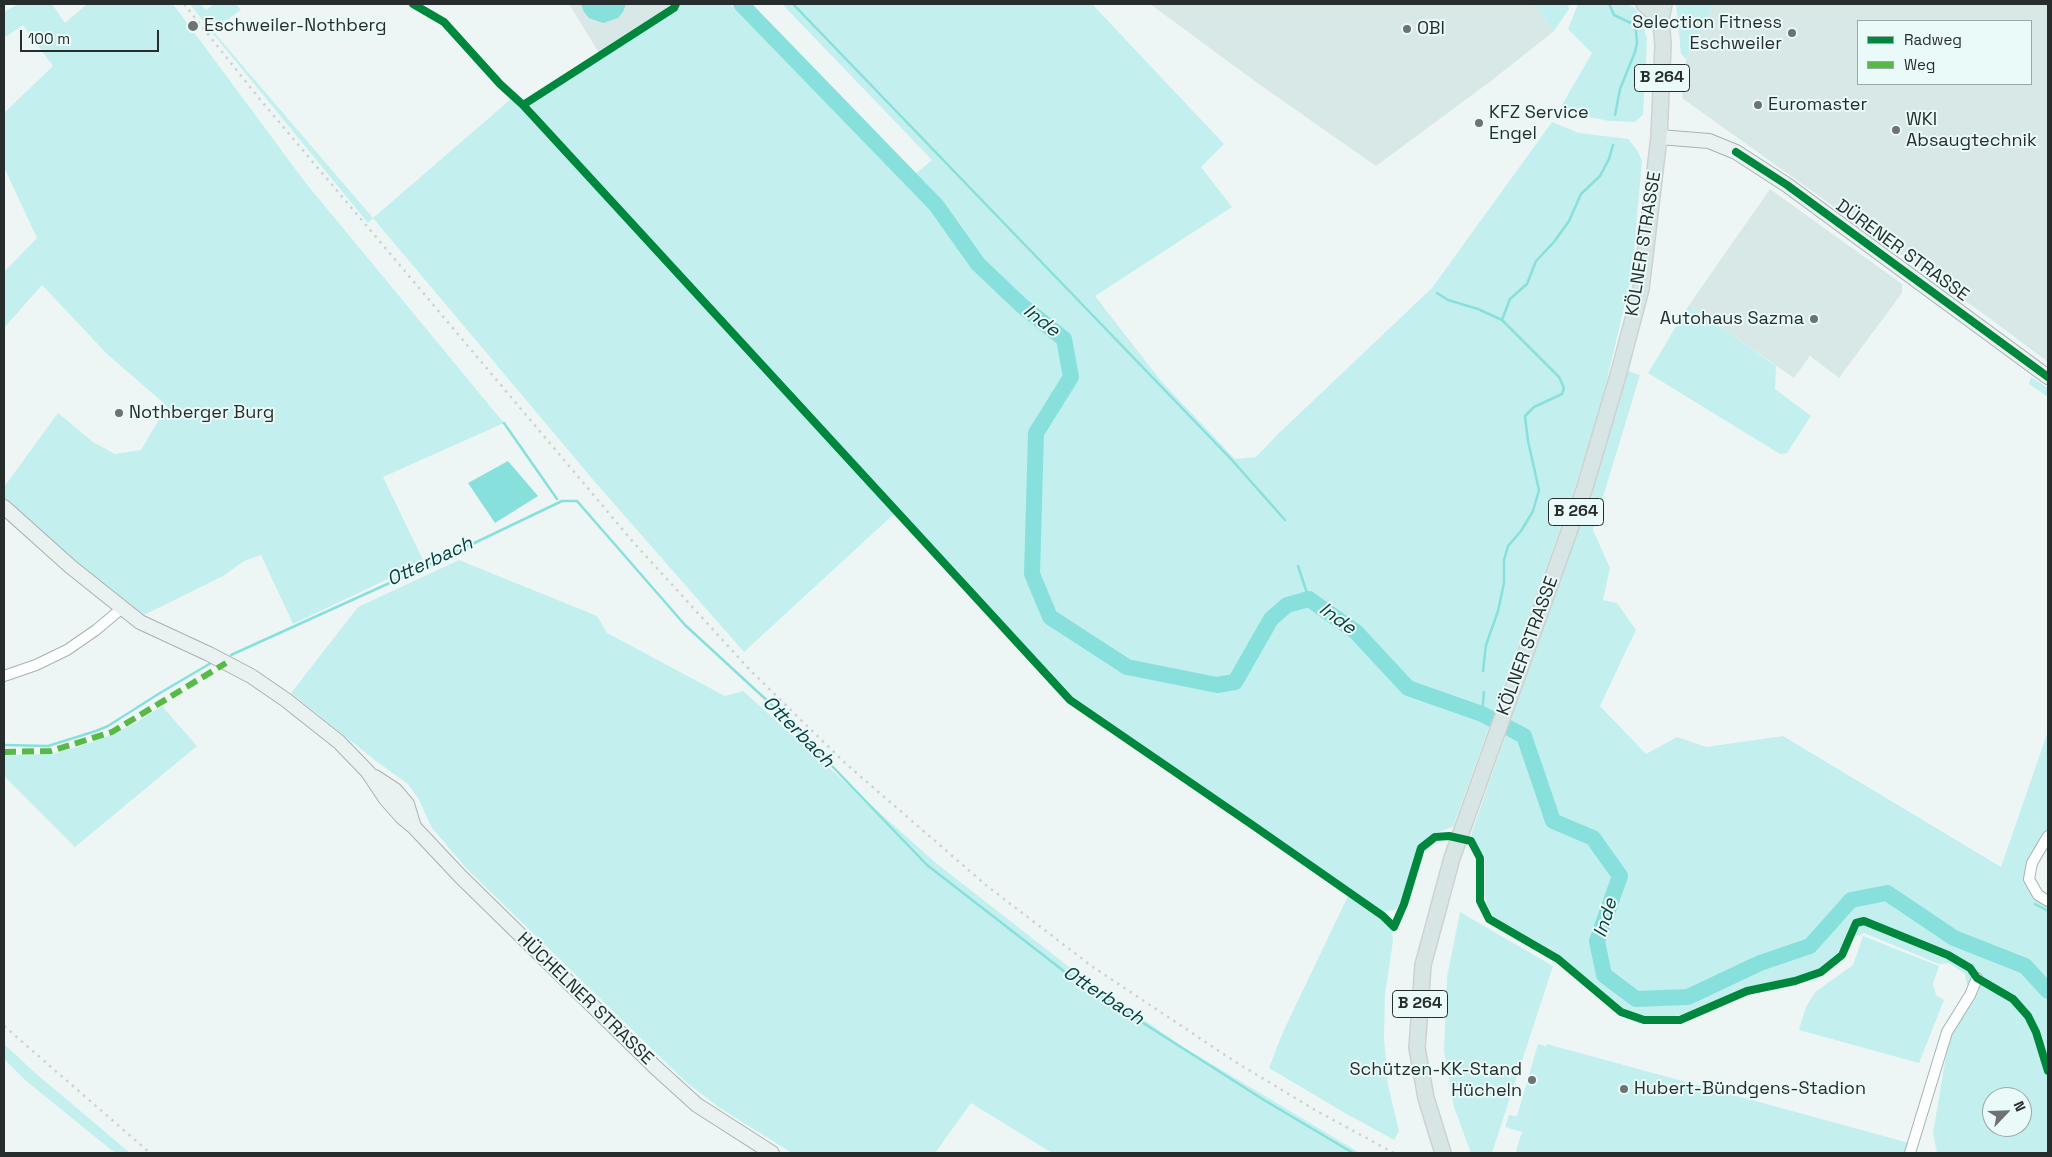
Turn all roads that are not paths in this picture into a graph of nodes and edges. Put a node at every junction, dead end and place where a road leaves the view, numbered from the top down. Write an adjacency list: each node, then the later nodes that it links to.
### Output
1 (1644, 4): 4 (main road)
2 (1653, 4): 4 (main road, B 264)
3 (1664, 4): 4 (main road, B 264)
4 (1661, 19): 5 (main road, B 264)
5 (1659, 137): 6 (street, DÜRENER STRASSE); 13 (main road, KÖLNER STRASSE / B 264)
6 (2048, 377)
7 (4, 507): 8 (street, HÜCHELNER STRASSE)
8 (121, 609): 9 (street); 14 (street, HÜCHELNER STRASSE)
9 (4, 676)
10 (2048, 836): 11 (street)
11 (2048, 901)
12 (1977, 978): 15 (street)
13 (1443, 1152)
14 (772, 1153)
15 (1910, 1153)

